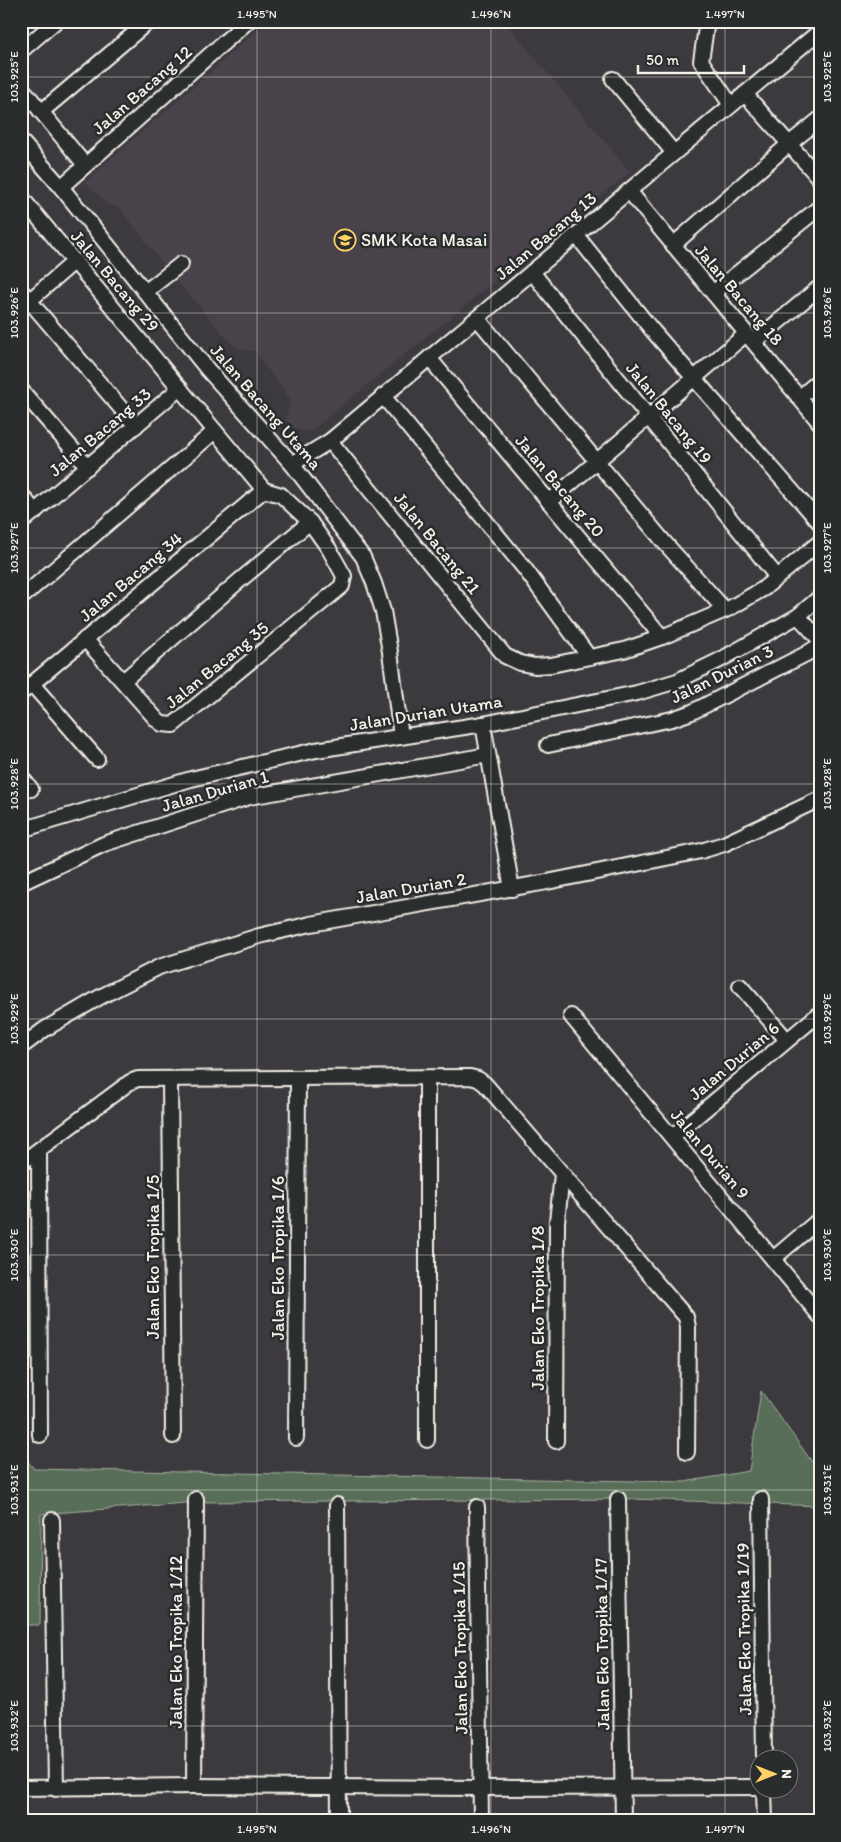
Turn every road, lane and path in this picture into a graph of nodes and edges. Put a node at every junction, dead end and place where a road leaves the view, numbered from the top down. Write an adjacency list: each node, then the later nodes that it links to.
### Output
1 (56, 21): 6 (street)
2 (149, 21): 11 (street)
3 (248, 21): 16 (street, Jalan Bacang 12)
4 (707, 21): 10 (street)
5 (820, 31): 9 (street, Jalan Bacang 13)
6 (21, 51)
7 (612, 79): 15 (street)
8 (21, 87): 11 (street)
9 (745, 94): 10 (street, Jalan Bacang 13); 14 (street)
10 (731, 105): 15 (street, Jalan Bacang 13)
11 (41, 112): 16 (street)
12 (820, 119): 14 (street)
13 (21, 141): 18 (street, Jalan Bacang Utama)
14 (789, 144): 17 (street); 23 (street)
15 (674, 153): 19 (street, Jalan Bacang 13)
16 (85, 165): 18 (street, Jalan Bacang 12)
17 (820, 179)
18 (61, 187): 28 (street, Jalan Bacang Utama)
19 (629, 191): 22 (street, Jalan Bacang 13); 23 (street, Jalan Bacang 18)
20 (21, 197): 24 (street, Jalan Bacang 29)
21 (820, 207): 29 (street)
22 (576, 235): 26 (street, Jalan Bacang 13); 34 (street)
23 (673, 245): 29 (street, Jalan Bacang 18)
24 (74, 261): 30 (street); 36 (street, Jalan Bacang 29)
25 (181, 264): 28 (street)
26 (532, 272): 31 (street, Jalan Bacang 13); 40 (street, Jalan Bacang 19)
27 (820, 287): 32 (street)
28 (145, 292): 46 (street, Jalan Bacang Utama)
29 (713, 293): 32 (street, Jalan Bacang 18)
30 (24, 300): 42 (street)
31 (477, 318): 33 (street, Jalan Bacang 13); 45 (street)
32 (750, 338): 34 (street); 39 (street, Jalan Bacang 18)
33 (429, 358): 38 (street, Jalan Bacang 13); 50 (street, Jalan Bacang 20)
34 (694, 378): 40 (street); 53 (street)
35 (820, 380): 39 (street)
36 (180, 388): 42 (street, Jalan Bacang 33); 43 (street, Jalan Bacang 29)
37 (21, 390): 47 (street)
38 (383, 396): 44 (street, Jalan Bacang 13); 65 (street)
39 (799, 398): 41 (street, Jalan Bacang 18)
40 (648, 417): 45 (street); 56 (street, Jalan Bacang 19)
41 (820, 423)
42 (136, 426): 47 (street, Jalan Bacang 33)
43 (215, 431): 48 (street, Jalan Bacang 29); 58 (street)
44 (330, 441): 46 (street, Jalan Bacang 13); 65 (street, Jalan Bacang 21)
45 (597, 461): 50 (street); 59 (street)
46 (292, 464): 70 (street, Jalan Bacang Utama)
47 (88, 467): 51 (street, Jalan Bacang 33)
48 (264, 490): 52 (street); 62 (street, Jalan Bacang 34)
49 (21, 494): 51 (street)
50 (549, 502): 61 (street, Jalan Bacang 20)
51 (34, 512): 54 (street, Jalan Bacang 33)
52 (310, 522): 66 (street); 66 (street, Jalan Bacang 35)
53 (820, 522)
54 (21, 523)
55 (820, 542): 56 (street)
56 (777, 577): 59 (street)
57 (820, 597): 60 (street, Jalan Durian Utama)
58 (21, 598)
59 (725, 610): 61 (street)
60 (798, 616): 63 (street); 69 (street, Jalan Durian Utama)
61 (662, 637): 65 (street)
62 (85, 640): 66 (street, Jalan Bacang 35); 67 (street, Jalan Bacang 34)
63 (820, 640)
64 (820, 645): 71 (street, Jalan Durian 3)
65 (589, 657)
66 (123, 681)
67 (32, 684): 68 (street, Jalan Bacang 34); 73 (street)
68 (21, 693)
69 (483, 724): 70 (street, Jalan Durian Utama); 72 (street)
70 (401, 737): 77 (street, Jalan Durian Utama)
71 (548, 745)
72 (488, 755): 78 (street, Jalan Durian 1); 79 (street)
73 (97, 759)
74 (21, 777): 75 (street)
75 (31, 789)
76 (820, 799): 79 (street, Jalan Durian 2)
77 (22, 827)
78 (21, 883)
79 (512, 889): 84 (street, Jalan Durian 2)
80 (740, 986): 83 (street)
81 (820, 1013): 83 (street, Jalan Durian 6)
82 (571, 1016): 88 (street, Jalan Durian 9)
83 (787, 1040): 88 (street, Jalan Durian 6)
84 (21, 1047)
85 (298, 1078): 86 (street); 87 (street); 97 (street, Jalan Eko Tropika 1/6)
86 (427, 1078): 91 (street); 98 (street)
87 (170, 1079): 89 (street); 96 (street, Jalan Eko Tropika 1/5)
88 (672, 1137): 93 (street, Jalan Durian 9)
89 (39, 1150): 90 (street); 95 (street)
90 (21, 1163)
91 (562, 1174): 99 (street, Jalan Eko Tropika 1/8); 100 (street)
92 (820, 1219): 93 (street)
93 (773, 1259): 94 (street, Jalan Durian 9)
94 (820, 1316)
95 (40, 1435)
96 (173, 1436)
97 (296, 1438)
98 (426, 1440)
99 (556, 1441)
100 (687, 1452)
101 (196, 1499): 108 (street, Jalan Eko Tropika 1/12)
102 (618, 1499): 113 (street, Jalan Eko Tropika 1/17)
103 (761, 1499): 107 (street, Jalan Eko Tropika 1/19)
104 (337, 1506): 111 (street)
105 (477, 1507): 112 (street, Jalan Eko Tropika 1/15)
106 (52, 1520): 114 (street)
107 (764, 1750)
108 (194, 1786): 111 (street); 114 (street)
109 (748, 1787): 113 (street)
110 (21, 1788): 114 (street)
111 (339, 1788): 112 (street); 116 (street)
112 (481, 1788): 113 (street); 117 (street, Jalan Eko Tropika 1/15)
113 (623, 1788): 118 (street, Jalan Eko Tropika 1/17)
114 (56, 1789)
115 (764, 1800): 119 (street)
116 (340, 1821)
117 (481, 1821)
118 (623, 1821)
119 (765, 1821)

